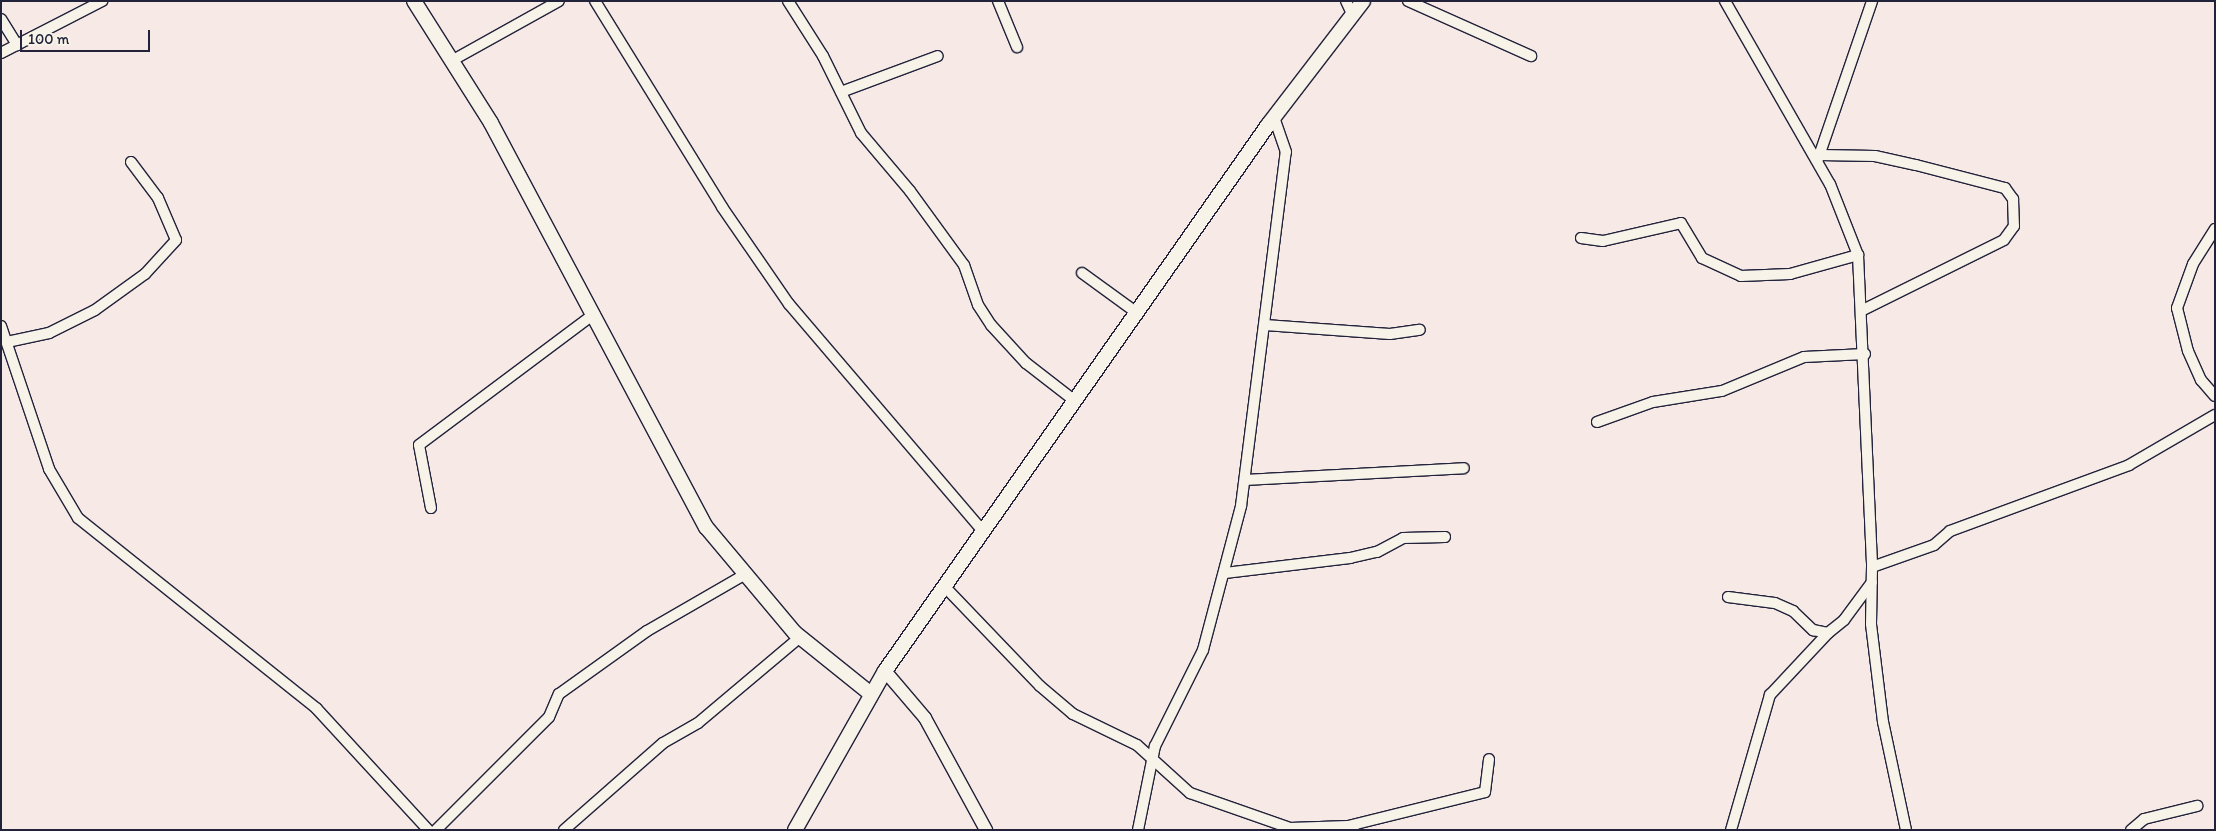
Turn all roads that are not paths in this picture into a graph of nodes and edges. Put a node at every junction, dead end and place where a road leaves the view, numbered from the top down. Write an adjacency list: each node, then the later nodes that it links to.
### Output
1 (102, 1): 14 (street)
2 (414, 1): 19 (main road)
3 (559, 1): 19 (street)
4 (595, 1): 43 (street)
5 (788, 1): 20 (street)
6 (998, 1): 15 (street)
7 (1346, 1): 12 (street)
8 (1363, 1): 12 (main road)
9 (1408, 1): 18 (street)
10 (1725, 1): 22 (street)
11 (1872, 1): 22 (street)
12 (1352, 14): 21 (main road)
13 (1, 20): 14 (street)
14 (17, 45): 16 (street)
15 (1017, 47)
16 (1, 53)
17 (938, 56): 20 (street)
18 (1531, 56)
19 (453, 60): 30 (main road)
20 (841, 92): 37 (street)
21 (1274, 116): 29 (main road); 31 (street)
22 (1819, 158): 26 (street); 28 (street)
23 (131, 162): 34 (street)
24 (2215, 229): 36 (street)
25 (1581, 238): 26 (street)
26 (1858, 255): 28 (street)
27 (1082, 273): 29 (street)
28 (1863, 310): 35 (street)
29 (1137, 313): 37 (main road)
30 (594, 314): 42 (street); 47 (main road)
31 (1265, 325): 33 (street); 41 (street)
32 (1, 326): 34 (street)
33 (1420, 330)
34 (7, 342): 59 (street)
35 (1864, 354): 39 (street); 45 (street)
36 (2215, 396)
37 (1075, 401): 43 (main road)
38 (2215, 415): 45 (street)
39 (1597, 422)
40 (1464, 468): 41 (street)
41 (1245, 480): 46 (street)
42 (431, 508)
43 (984, 531): 49 (main road)
44 (1445, 537): 46 (street)
45 (1872, 567): 48 (street)
46 (1226, 573): 55 (street)
47 (744, 575): 52 (main road); 60 (street)
48 (1872, 582): 51 (street); 66 (street)
49 (944, 587): 53 (main road); 55 (street)
50 (1728, 597): 51 (street)
51 (1828, 632): 65 (street)
52 (800, 638): 54 (main road); 61 (street)
53 (885, 671): 54 (main road); 63 (street)
54 (871, 694): 62 (main road)
55 (1153, 758): 58 (street); 64 (street)
56 (1489, 759): 58 (street)
57 (2197, 806): 67 (street)
58 (1351, 828)
59 (428, 830)
60 (436, 830)
61 (564, 830)
62 (795, 830)
63 (986, 830)
64 (1138, 830)
65 (1731, 830)
66 (1906, 830)
67 (2131, 830)

